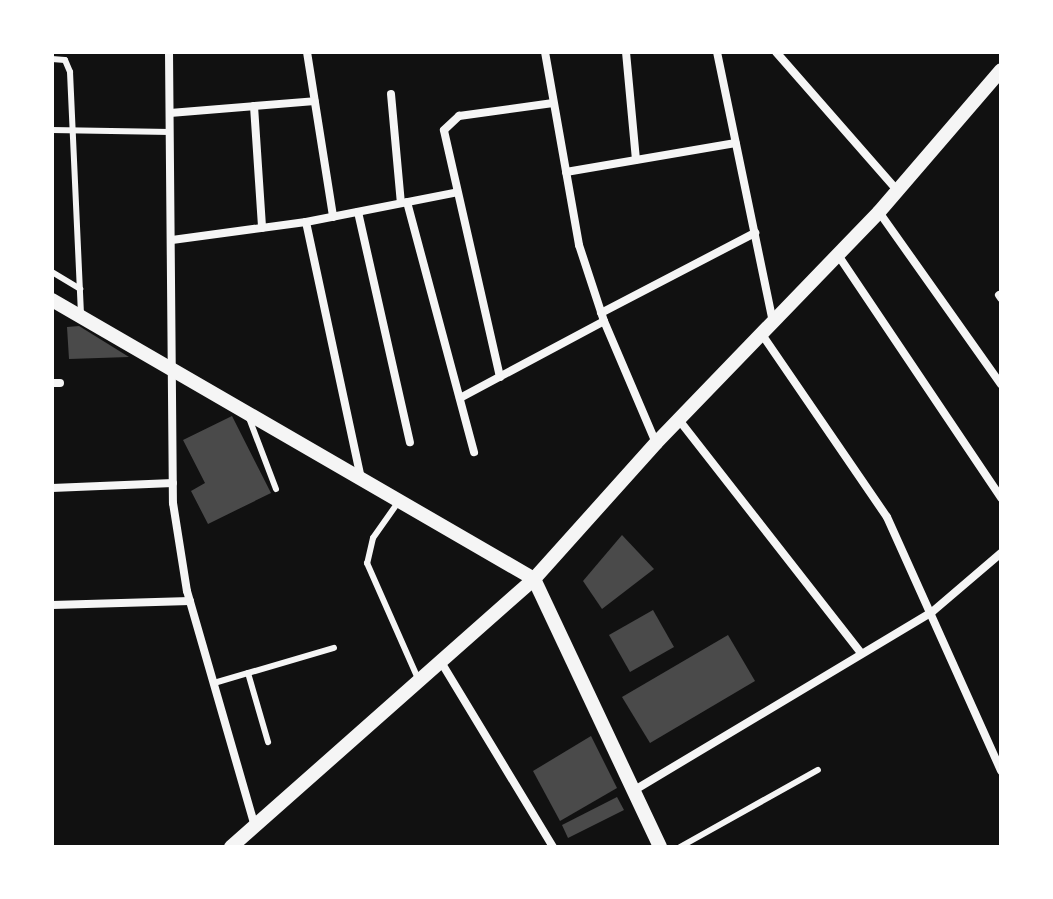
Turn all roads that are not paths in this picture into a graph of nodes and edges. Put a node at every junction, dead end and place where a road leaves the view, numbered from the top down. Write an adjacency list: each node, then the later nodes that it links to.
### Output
1 (169, 52): 13 (street)
2 (307, 52): 10 (street)
3 (545, 52): 11 (street)
4 (626, 52): 18 (street)
5 (717, 52): 17 (street)
6 (776, 52): 20 (street)
7 (52, 59): 15 (lane)
8 (1001, 70): 20 (street)
9 (391, 94): 22 (street)
10 (315, 101): 12 (street); 25 (street)
11 (553, 103): 19 (street); 21 (street)
12 (254, 106): 13 (street); 27 (street)
13 (170, 113): 16 (street)
14 (52, 130): 15 (lane)
15 (76, 130): 16 (lane); 32 (lane)
16 (170, 132): 29 (street)
17 (736, 143): 18 (street); 28 (street)
18 (636, 160): 19 (street)
19 (566, 172): 35 (street)
20 (897, 190): 24 (street)
21 (454, 193): 22 (street); 38 (street)
22 (404, 203): 23 (street); 40 (street)
23 (358, 212): 25 (street); 43 (street)
24 (879, 212): 30 (street); 39 (street)
25 (333, 217): 26 (street)
26 (306, 222): 27 (street); 46 (street)
27 (262, 228): 29 (street)
28 (755, 233): 35 (street); 36 (street)
29 (172, 240): 37 (street)
30 (838, 255): 36 (street); 50 (street)
31 (52, 272): 32 (lane)
32 (80, 289): 34 (lane)
33 (52, 300): 34 (street)
34 (81, 317): 37 (street)
35 (602, 317): 38 (street); 44 (street)
36 (768, 330): 42 (street); 56 (street)
37 (174, 370): 41 (street); 47 (street)
38 (500, 377): 40 (street)
39 (1001, 384)
40 (460, 398): 45 (street)
41 (247, 413): 46 (street); 49 (lane)
42 (679, 420): 44 (street); 58 (street)
43 (410, 442)
44 (656, 443): 53 (street)
45 (474, 452)
46 (362, 479): 51 (street)
47 (173, 483): 48 (street); 54 (street)
48 (52, 488)
49 (276, 489)
50 (1001, 498)
51 (399, 501): 53 (street); 61 (lane)
52 (1001, 553): 56 (street)
53 (534, 579): 59 (street); 66 (street)
54 (190, 601): 55 (street); 62 (street)
55 (52, 605)
56 (932, 612): 58 (street); 65 (street)
57 (334, 648): 60 (lane)
58 (861, 653): 66 (street)
59 (441, 662): 61 (street); 69 (street)
60 (248, 673): 62 (lane); 63 (lane)
61 (419, 681): 67 (street)
62 (214, 683): 67 (street)
63 (268, 742)
64 (818, 770): 71 (lane)
65 (1001, 771)
66 (632, 791): 70 (street)
67 (255, 826): 68 (street)
68 (231, 847)
69 (553, 847)
70 (660, 847)
71 (680, 847)

